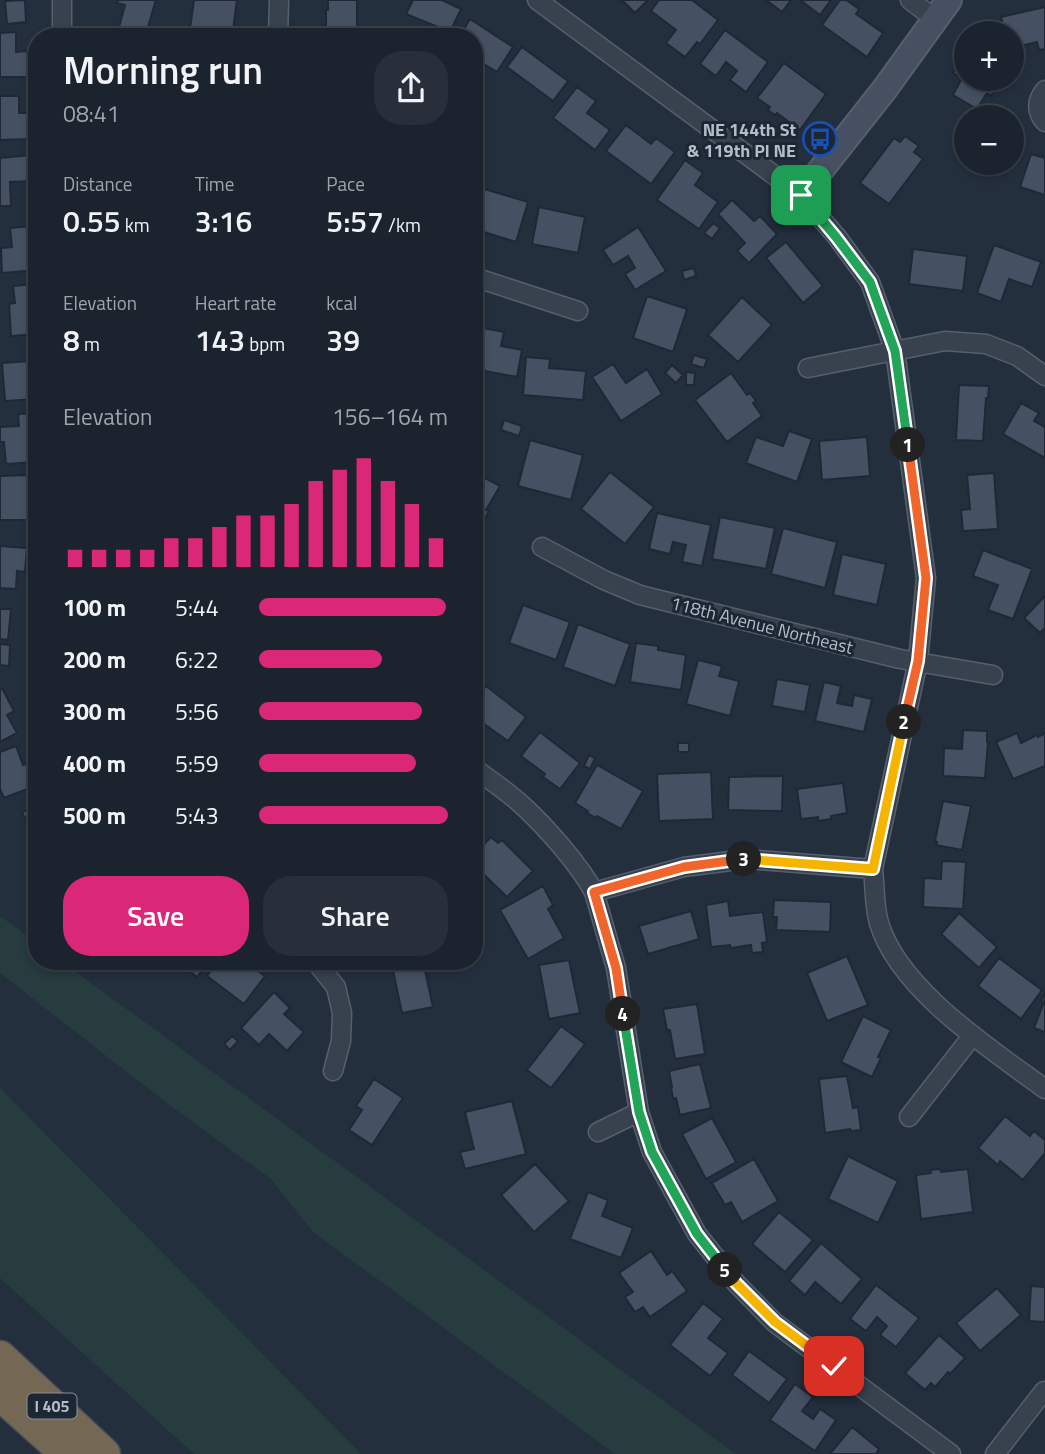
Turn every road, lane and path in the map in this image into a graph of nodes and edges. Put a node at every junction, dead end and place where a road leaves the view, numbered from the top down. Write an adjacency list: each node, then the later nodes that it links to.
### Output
1 (62, 0): 6 (street)
2 (279, 0): 7 (street)
3 (537, 0): 10 (street)
4 (910, 0): 5 (street)
5 (942, 9): 10 (street)
6 (62, 28)
7 (278, 28)
8 (1045, 90): 9 (street)
9 (1045, 122)
10 (801, 195): 13 (street)
11 (483, 281): 12 (street)
12 (578, 311)
13 (895, 351): 14 (street); 15 (street); 17 (street)
14 (807, 368)
15 (1045, 376)
16 (542, 547): 17 (street, 118th Avenue Northeast)
17 (918, 661): 18 (street, 118th Avenue Northeast); 20 (street)
18 (993, 675)
19 (483, 775): 21 (street)
20 (873, 869): 21 (street); 23 (street)
21 (594, 892): 26 (street)
22 (322, 970): 24 (street)
23 (973, 1035): 25 (street); 27 (street)
24 (332, 1071)
25 (1045, 1089)
26 (639, 1112): 28 (street); 34 (street)
27 (909, 1118)
28 (598, 1132)
29 (0, 1357): 33 (highway, I 405)
30 (1044, 1391): 35 (street)
31 (0, 1394): 32 (highway, I 405)
32 (66, 1454)
33 (104, 1454)
34 (951, 1454)
35 (995, 1454)

